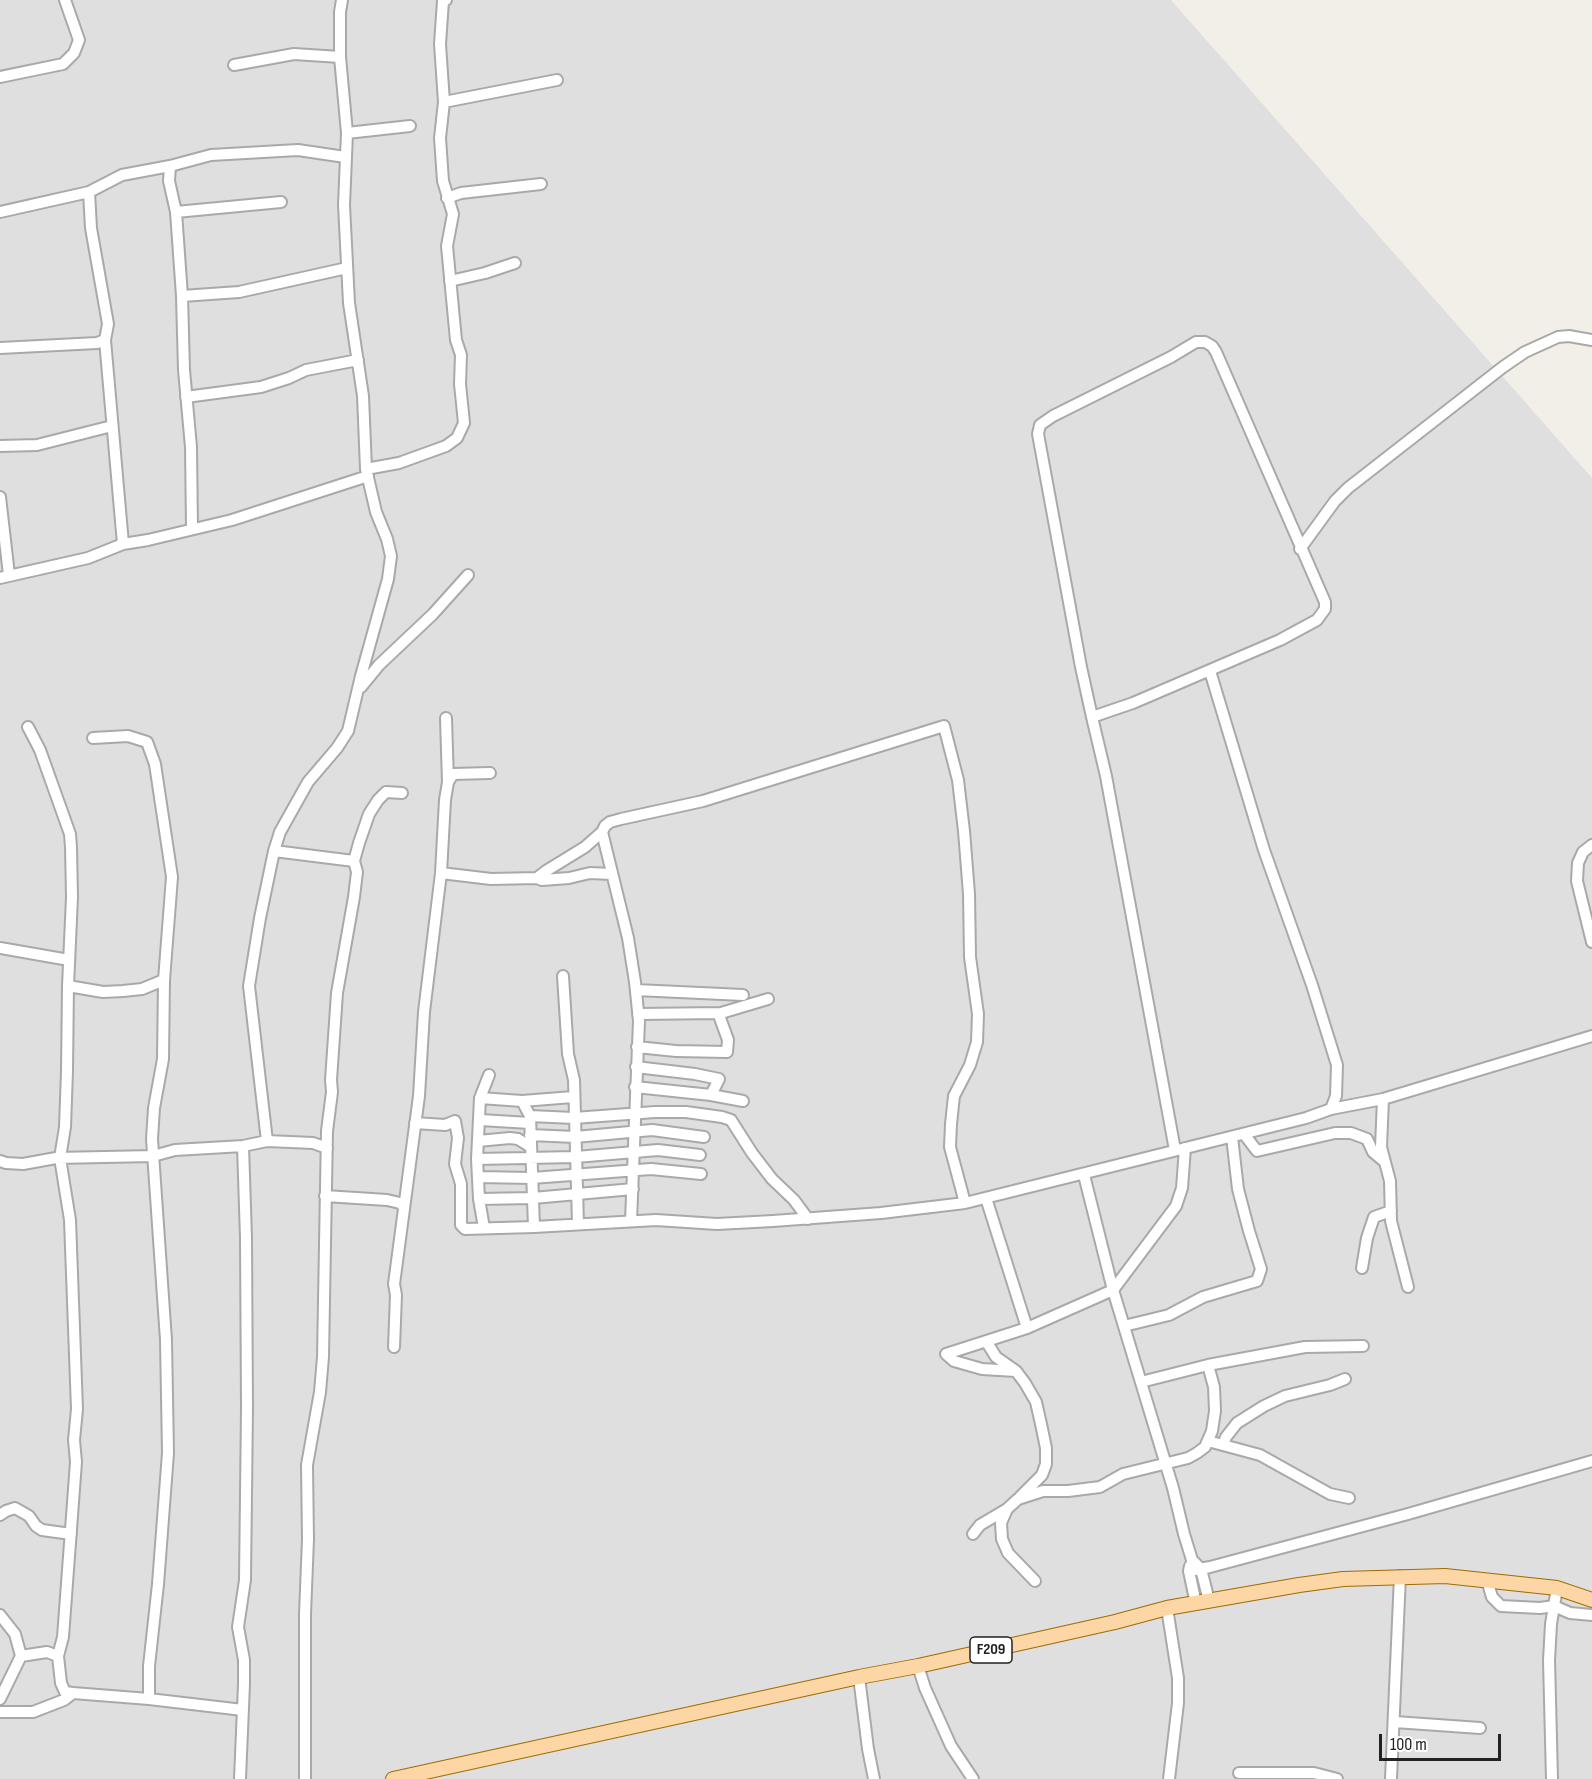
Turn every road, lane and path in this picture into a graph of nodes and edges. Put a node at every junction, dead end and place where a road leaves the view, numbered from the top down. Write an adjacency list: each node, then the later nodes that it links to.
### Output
1 (65, 0): 6 (street)
2 (342, 0): 4 (street)
3 (444, 0): 8 (street)
4 (340, 57): 5 (street); 10 (street)
5 (234, 65)
6 (0, 77)
7 (557, 80): 8 (street)
8 (444, 102): 15 (street)
9 (410, 126): 10 (street)
10 (347, 133): 11 (street)
11 (345, 157): 12 (street); 20 (street)
12 (170, 166): 14 (street); 18 (street)
13 (541, 184): 15 (street)
14 (89, 192): 17 (street); 23 (street)
15 (447, 198): 21 (street)
16 (281, 202): 18 (street)
17 (0, 212)
18 (176, 212): 22 (street)
19 (516, 262): 21 (street)
20 (347, 268): 22 (street); 26 (street)
21 (450, 281): 30 (street)
22 (182, 296): 27 (street)
23 (105, 340): 25 (street); 28 (street)
24 (1592, 340): 34 (street)
25 (0, 348)
26 (358, 360): 27 (street); 30 (street)
27 (186, 397): 32 (street)
28 (112, 426): 29 (street); 33 (street)
29 (0, 446)
30 (367, 473): 32 (street); 38 (street)
31 (0, 497): 36 (street)
32 (192, 528): 33 (street)
33 (123, 544): 36 (street)
34 (1300, 549): 37 (street); 39 (street)
35 (468, 575): 38 (street)
36 (4, 576)
37 (1210, 671): 39 (street); 76 (street)
38 (357, 693): 48 (street)
39 (1092, 717): 92 (street)
40 (446, 718): 44 (street)
41 (28, 727): 55 (street)
42 (93, 738): 57 (street)
43 (490, 773): 44 (street)
44 (448, 782): 50 (street)
45 (402, 793): 49 (street)
46 (602, 832): 51 (street); 52 (street); 113 (street)
47 (1592, 845): 53 (street)
48 (274, 850): 49 (street); 87 (street)
49 (354, 861): 91 (street)
50 (441, 873): 52 (street); 81 (street)
51 (611, 874): 52 (street); 59 (street)
52 (537, 878)
53 (1592, 942)
54 (0, 948): 55 (street)
55 (69, 960): 58 (street)
56 (562, 976): 70 (street)
57 (164, 980): 58 (street); 95 (street)
58 (68, 986): 96 (street)
59 (636, 990): 60 (street); 63 (street)
60 (743, 995)
61 (768, 999): 62 (street)
62 (721, 1012): 63 (street); 65 (street)
63 (638, 1014): 65 (street)
64 (1592, 1036): 72 (street)
65 (637, 1047): 66 (street)
66 (636, 1068): 68 (street); 69 (street)
67 (489, 1075): 71 (street)
68 (635, 1087): 69 (street); 77 (street)
69 (711, 1095): 75 (street)
70 (573, 1097): 73 (street); 78 (street)
71 (480, 1098): 74 (street); 80 (street)
72 (1383, 1099): 76 (street); 100 (street)
73 (536, 1100): 74 (street); 79 (street)
74 (522, 1101): 79 (street)
75 (743, 1101)
76 (1331, 1109): 83 (street)
77 (634, 1114): 78 (street); 82 (street); 116 (street)
78 (574, 1118): 79 (street); 84 (street)
79 (530, 1119): 80 (street); 90 (street)
80 (480, 1120): 88 (street)
81 (415, 1123): 114 (street); 120 (street)
82 (634, 1131): 84 (street); 85 (street); 93 (street)
83 (1244, 1134): 86 (street); 100 (street)
84 (575, 1137): 90 (street); 97 (street)
85 (704, 1137)
86 (1232, 1137): 92 (street); 124 (street)
87 (267, 1141): 89 (street); 91 (street)
88 (478, 1141): 90 (street); 98 (street)
89 (243, 1146): 95 (street); 162 (street)
90 (531, 1146): 97 (street); 98 (street); 106 (street)
91 (327, 1148): 109 (street)
92 (1180, 1149): 104 (street); 123 (street)
93 (634, 1153): 94 (street); 97 (street); 101 (street)
94 (700, 1155)
95 (153, 1156): 96 (street); 161 (street)
96 (60, 1158): 99 (street); 141 (street)
97 (576, 1158): 102 (street)
98 (477, 1159): 105 (street)
99 (0, 1161)
100 (1385, 1162): 115 (street)
101 (634, 1170): 102 (street); 103 (street); 107 (street)
102 (577, 1174): 106 (street); 108 (street)
103 (701, 1174)
104 (1084, 1175): 111 (street); 123 (street)
105 (478, 1177): 106 (street); 112 (street)
106 (532, 1178): 110 (street)
107 (633, 1189): 108 (street); 117 (street)
108 (577, 1195): 110 (street); 118 (street)
109 (325, 1196): 114 (street); 168 (street)
110 (533, 1198): 112 (street); 119 (street)
111 (986, 1198): 113 (street); 125 (street)
112 (479, 1199): 120 (street)
113 (965, 1203): 116 (street)
114 (404, 1206): 128 (street)
115 (1391, 1211): 121 (street); 122 (street)
116 (808, 1219): 117 (street)
117 (631, 1221): 118 (street)
118 (578, 1224): 119 (street)
119 (534, 1227): 120 (street)
120 (484, 1228)
121 (1362, 1268)
122 (1408, 1287)
123 (1113, 1290): 124 (street); 125 (street)
124 (1124, 1326): 132 (street)
125 (1027, 1328): 126 (street)
126 (986, 1341): 130 (street); 130 (street)
127 (1363, 1346): 129 (street)
128 (394, 1347)
129 (1208, 1365): 132 (street); 133 (street)
130 (1016, 1371): 138 (street)
131 (1345, 1378): 134 (street)
132 (1141, 1382): 136 (street)
133 (1208, 1441): 134 (street); 136 (street)
134 (1223, 1445): 137 (street)
135 (1592, 1461): 144 (street)
136 (1165, 1464): 138 (street); 143 (street)
137 (1349, 1498)
138 (1018, 1499): 139 (street)
139 (1007, 1509): 142 (street); 147 (street)
140 (0, 1515): 141 (street)
141 (71, 1534): 156 (street)
142 (973, 1534)
143 (1190, 1566): 144 (street); 150 (street)
144 (1201, 1569): 150 (street)
145 (1400, 1576): 146 (main road, F209); 150 (main road, F209); 164 (street)
146 (1487, 1580): 148 (main road, F209); 151 (street)
147 (1035, 1581)
148 (1557, 1588): 149 (main road, F209); 151 (street)
149 (1592, 1600)
150 (1202, 1602): 152 (main road, F209)
151 (1554, 1606): 154 (street); 175 (street)
152 (1167, 1608): 157 (main road, F209); 172 (street)
153 (0, 1615): 155 (street)
154 (1592, 1615)
155 (21, 1656): 156 (street); 160 (street)
156 (58, 1656): 159 (street)
157 (918, 1666): 158 (main road, F209); 171 (street)
158 (859, 1677): 169 (main road, F209); 170 (street)
159 (73, 1693): 161 (street); 163 (street)
160 (0, 1699)
161 (149, 1699): 162 (street)
162 (243, 1710): 167 (street)
163 (0, 1712)
164 (1395, 1722): 165 (street); 174 (street)
165 (1480, 1728)
166 (1239, 1773): 173 (street)
167 (240, 1779)
168 (305, 1779)
169 (393, 1779)
170 (874, 1779)
171 (973, 1779)
172 (1168, 1779)
173 (1337, 1779)
174 (1391, 1779)
175 (1552, 1779)

